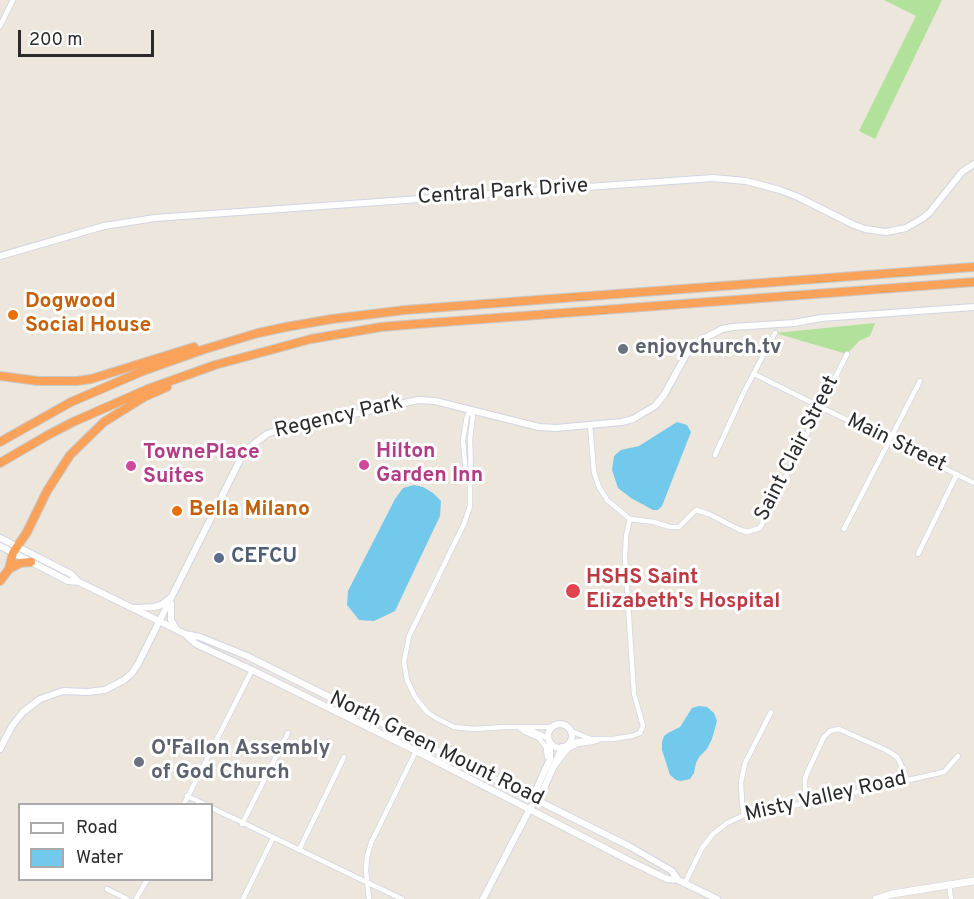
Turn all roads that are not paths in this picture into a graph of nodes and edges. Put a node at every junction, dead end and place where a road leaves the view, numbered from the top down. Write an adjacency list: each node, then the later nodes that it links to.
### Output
1 (13, 0): 3 (street)
2 (0, 11): 3 (street)
3 (6, 14): 4 (street)
4 (0, 26)
5 (974, 164): 6 (street, Central Park Drive)
6 (0, 256)
7 (974, 267): 10 (highway)
8 (974, 282): 13 (highway)
9 (974, 307): 19 (street, Regency Park)
10 (258, 333): 15 (highway); 21 (highway)
11 (775, 333): 14 (street)
12 (847, 354): 17 (street, Saint Clair Street)
13 (225, 363): 23 (highway); 30 (highway)
14 (754, 374): 17 (street, Main Street); 22 (street)
15 (0, 376)
16 (920, 381): 20 (street)
17 (820, 406): 20 (street, Main Street); 26 (street, Saint Clair Street)
18 (471, 410): 19 (street, Regency Park); 36 (street, Regency Park); 43 (street)
19 (590, 425): 26 (street)
20 (890, 440): 24 (street, Main Street); 27 (street)
21 (0, 442)
22 (715, 455)
23 (0, 463)
24 (957, 474): 25 (street, Main Street); 31 (street)
25 (974, 483)
26 (630, 519): 48 (street)
27 (844, 529)
28 (0, 538): 30 (street, North Green Mount Road)
29 (0, 546): 30 (street, North Green Mount Road)
30 (15, 550): 32 (street, North Green Mount Road); 33 (highway); 35 (street, North Green Mount Road)
31 (918, 554)
32 (31, 562): 33 (highway); 35 (street, North Green Mount Road)
33 (9, 568): 34 (highway)
34 (0, 580)
35 (79, 582): 37 (street, North Green Mount Road)
36 (171, 597): 37 (street); 38 (street, Regency Park); 39 (street)
37 (131, 608): 38 (street, North Green Mount Road)
38 (159, 621): 39 (street, North Green Mount Road); 52 (street, Regency Park)
39 (177, 630): 40 (street, North Green Mount Road)
40 (185, 634): 41 (street, North Green Mount Road); 59 (street, North Green Mount Road)
41 (252, 670): 53 (street, North Green Mount Road); 58 (street)
42 (771, 712): 65 (street)
43 (523, 728): 44 (street); 49 (street); 56 (street)
44 (551, 728): 45 (street); 49 (street)
45 (571, 731): 47 (street); 50 (street)
46 (288, 733): 66 (street)
47 (591, 739): 48 (street); 50 (street)
48 (599, 739): 56 (street)
49 (549, 741): 51 (street); 56 (street)
50 (569, 743): 51 (street)
51 (562, 747): 56 (street)
52 (0, 749)
53 (416, 752): 64 (street, North Green Mount Road); 72 (street)
54 (958, 756): 57 (street, Misty Valley Road)
55 (344, 757): 68 (street)
56 (551, 766): 59 (street)
57 (907, 780): 62 (street, Misty Valley Road); 62 (street)
58 (187, 796): 60 (street); 61 (street)
59 (535, 799): 64 (street); 69 (street, North Green Mount Road)
60 (184, 803)
61 (202, 803)
62 (807, 803): 65 (street, Misty Valley Road)
63 (213, 809): 66 (street)
64 (530, 809): 69 (street, North Green Mount Road); 81 (street)
65 (744, 815): 73 (street, Misty Valley Road)
66 (242, 824): 67 (street)
67 (273, 838): 68 (street); 78 (street)
68 (299, 850): 72 (street)
69 (678, 880): 73 (street, North Green Mount Road)
70 (146, 881): 77 (street)
71 (974, 881): 74 (main road)
72 (368, 883): 79 (street); 80 (street)
73 (686, 883): 82 (street, North Green Mount Road)
74 (949, 885): 83 (main road); 84 (street)
75 (107, 889): 76 (street)
76 (127, 899)
77 (136, 899)
78 (243, 899)
79 (369, 899)
80 (402, 899)
81 (483, 899)
82 (717, 899)
83 (876, 899)
84 (951, 899)

